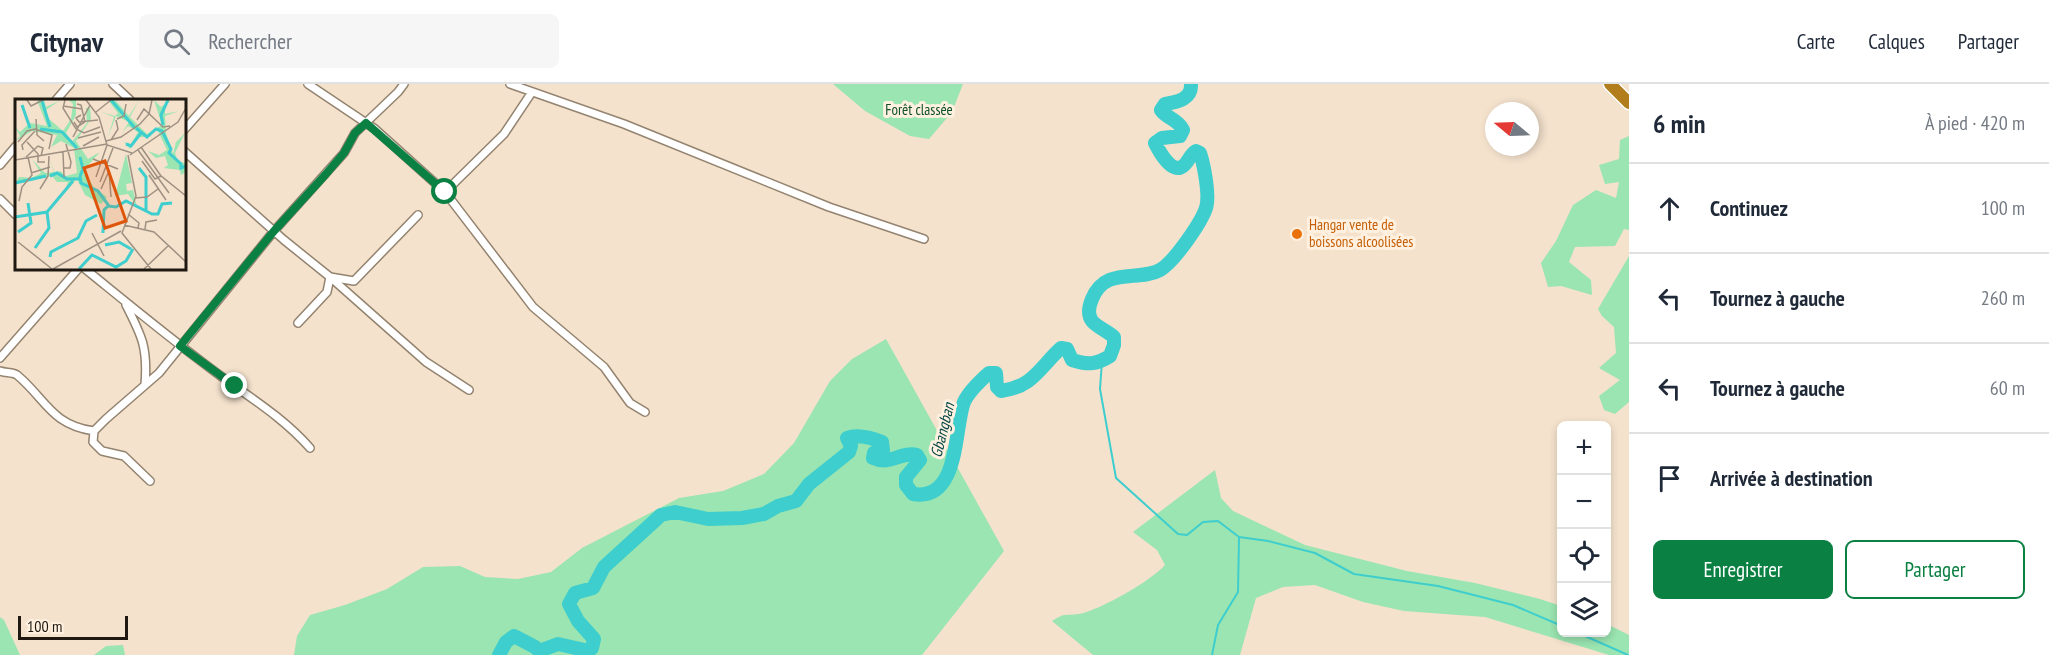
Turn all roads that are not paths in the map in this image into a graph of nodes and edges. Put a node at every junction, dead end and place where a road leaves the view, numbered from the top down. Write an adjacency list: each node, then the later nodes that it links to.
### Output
1 (70, 84): 9 (street)
2 (112, 84): 10 (street)
3 (225, 84): 13 (street)
4 (308, 84): 12 (street)
5 (404, 84): 12 (street)
6 (510, 84): 8 (street)
7 (1610, 84): 11 (highway)
8 (532, 92): 17 (street); 22 (street)
9 (57, 99)
10 (129, 99)
11 (1629, 103)
12 (366, 123): 17 (street); 21 (street)
13 (186, 128)
14 (15, 147): 16 (street)
15 (186, 153): 21 (street)
16 (0, 165)
17 (445, 192): 33 (street)
18 (0, 199): 19 (street)
19 (15, 214)
20 (418, 215): 25 (street)
21 (274, 231): 25 (street); 28 (street)
22 (924, 239)
23 (79, 270): 29 (street)
24 (84, 270): 26 (street)
25 (330, 277): 27 (street); 32 (street)
26 (124, 301): 28 (street); 31 (street)
27 (298, 323)
28 (180, 346): 31 (street); 35 (street)
29 (0, 358)
30 (0, 371): 34 (street)
31 (145, 385): 34 (street)
32 (470, 390)
33 (645, 412)
34 (94, 431): 36 (street)
35 (310, 448)
36 (150, 481)

